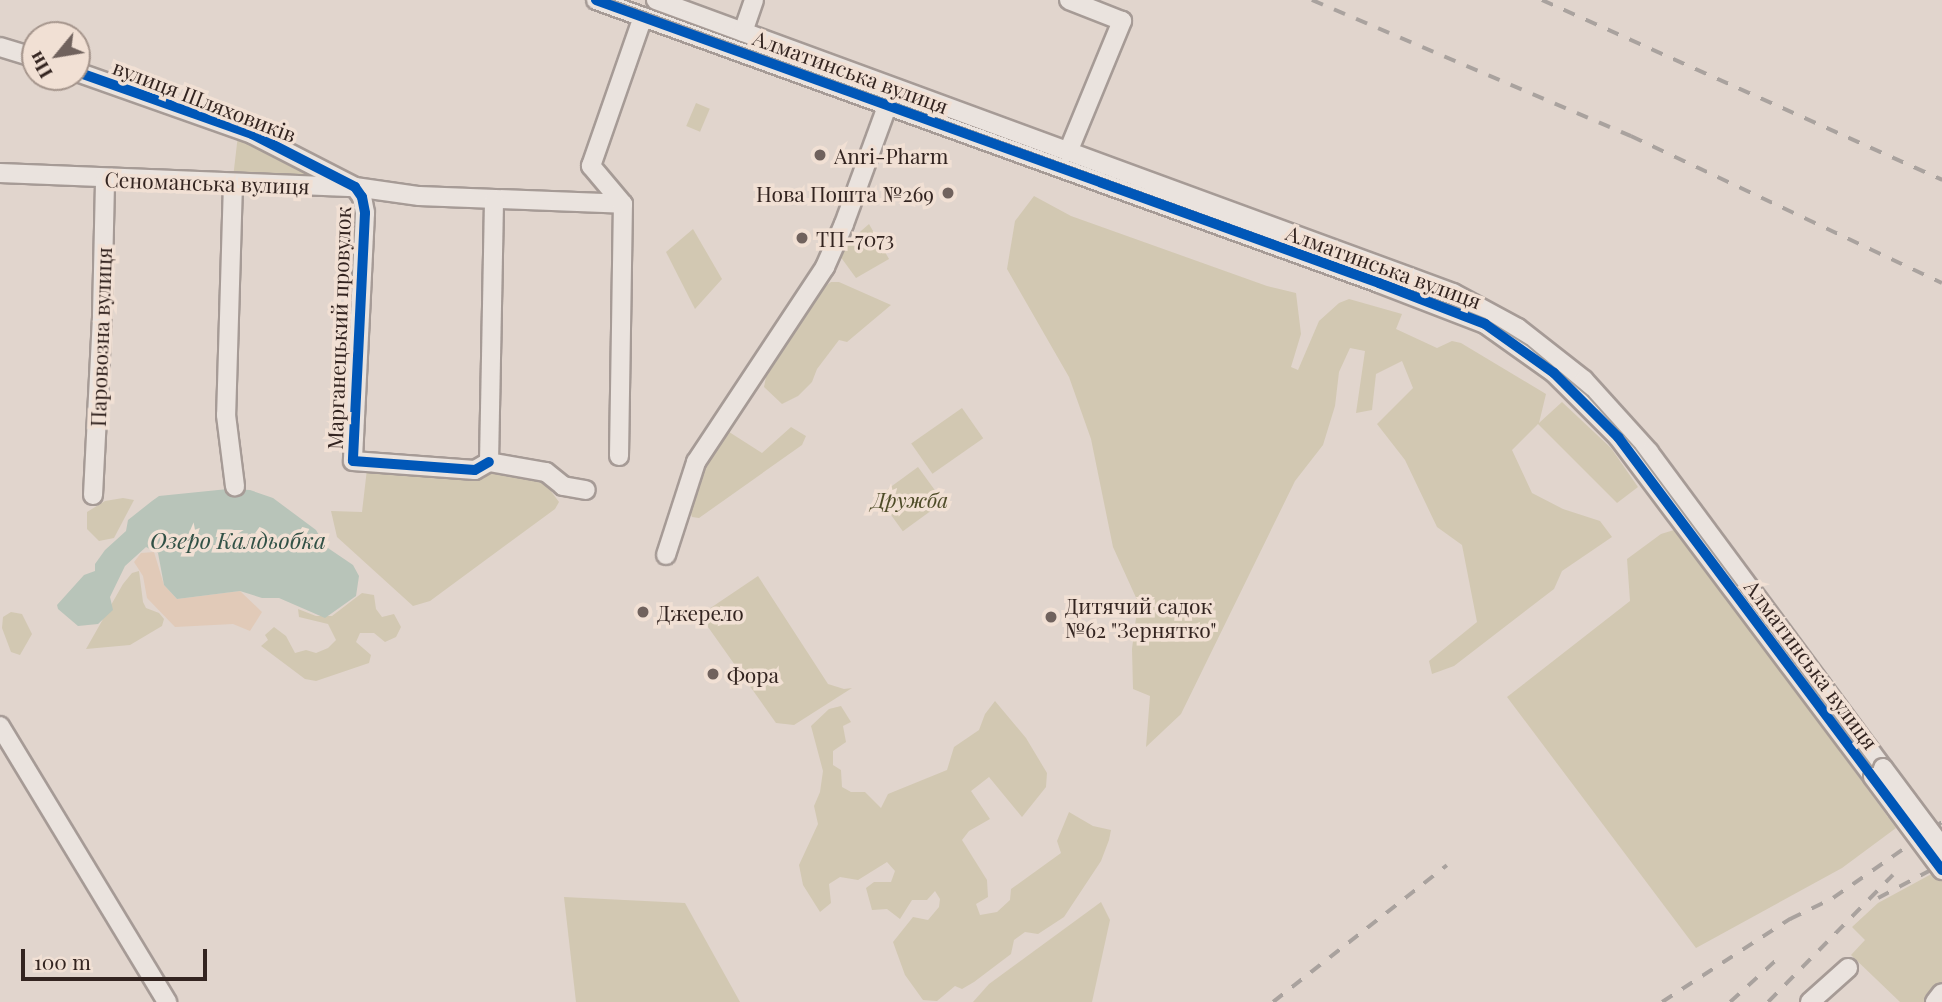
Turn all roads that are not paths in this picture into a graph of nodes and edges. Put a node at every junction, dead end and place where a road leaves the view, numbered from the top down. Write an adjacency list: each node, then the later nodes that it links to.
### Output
1 (596, 0): 5 (street, Алматинська вулиця)
2 (656, 0): 6 (street, Алматинська вулиця)
3 (754, 0): 6 (street)
4 (1069, 0): 11 (street)
5 (643, 18): 10 (street, Алматинська вулиця); 17 (street)
6 (743, 32): 11 (street, Алматинська вулиця)
7 (0, 47): 8 (street)
8 (21, 54)
9 (91, 77): 15 (street, вулиця Шляховиків)
10 (888, 104): 23 (street); 25 (street, Алматинська вулиця)
11 (1068, 152): 25 (street, Алматинська вулиця)
12 (0, 173): 13 (street, Сеноманська вулиця)
13 (105, 179): 14 (street, Сеноманська вулиця); 22 (street, Паровозна вулиця)
14 (233, 183): 15 (street, Сеноманська вулиця); 20 (street)
15 (355, 187): 16 (street, Сеноманська вулиця); 19 (street, Марганецький провулок)
16 (494, 200): 17 (street, Сеноманська вулиця); 19 (street)
17 (623, 204): 18 (street)
18 (619, 456)
19 (489, 462): 21 (street)
20 (235, 486)
21 (586, 489)
22 (93, 495)
23 (666, 555)
24 (0, 726): 30 (street)
25 (1878, 773): 26 (street, Алматинська вулиця, bridge); 27 (street, Алматинська вулиця, bridge)
26 (1942, 846)
27 (1942, 870)
28 (1848, 968): 31 (street)
29 (1942, 993): 32 (street)
30 (167, 1002)
31 (1810, 1002)
32 (1935, 1002)

